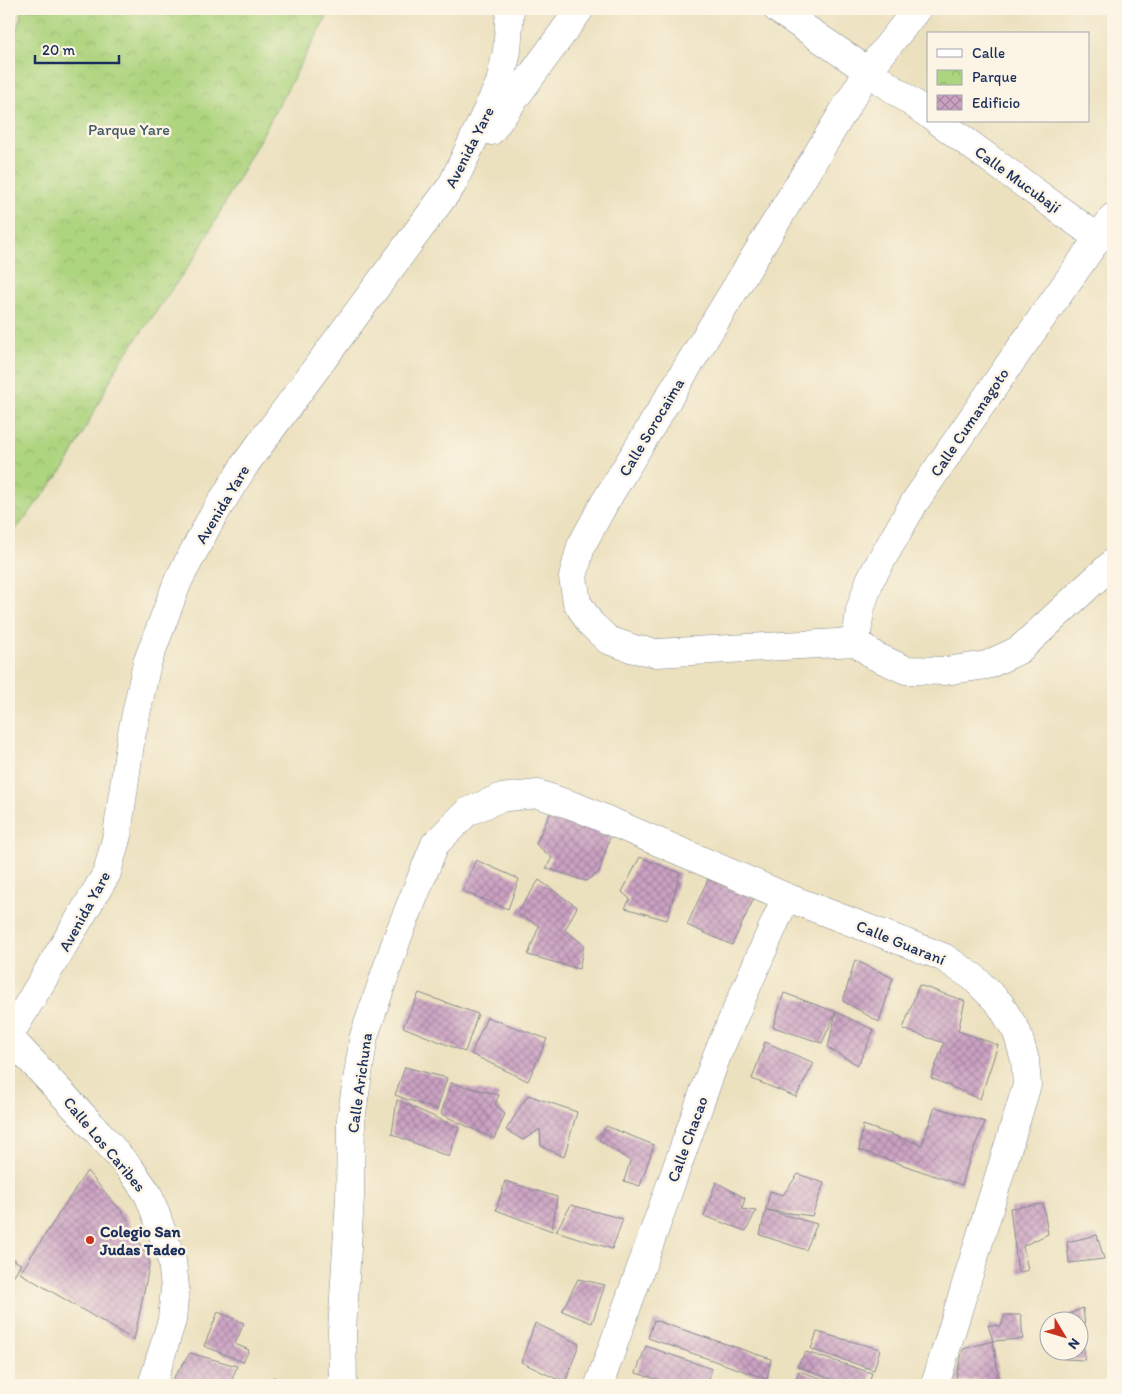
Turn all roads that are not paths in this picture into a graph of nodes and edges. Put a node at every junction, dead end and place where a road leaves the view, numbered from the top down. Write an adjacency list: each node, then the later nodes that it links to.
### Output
1 (510, 9): 8 (street, Avenida Yare)
2 (580, 9): 8 (street)
3 (777, 9): 5 (street)
4 (917, 9): 5 (street, Calle Sorocaima)
5 (868, 70): 6 (street); 11 (street, Calle Sorocaima)
6 (927, 113)
7 (940, 122): 9 (street, Calle Mucubají)
8 (452, 185): 14 (street, Avenida Yare)
9 (1106, 228): 11 (street, Calle Cumanagoto)
10 (1113, 563): 11 (street)
11 (856, 642)
12 (500, 798): 13 (street, Calle Guaraní); 16 (street, Calle Arichuna)
13 (786, 897): 17 (street, Calle Chacao); 18 (street, Calle Guaraní)
14 (9, 1037): 15 (street, Calle Los Caribes)
15 (152, 1385)
16 (343, 1385)
17 (599, 1385)
18 (935, 1385)

